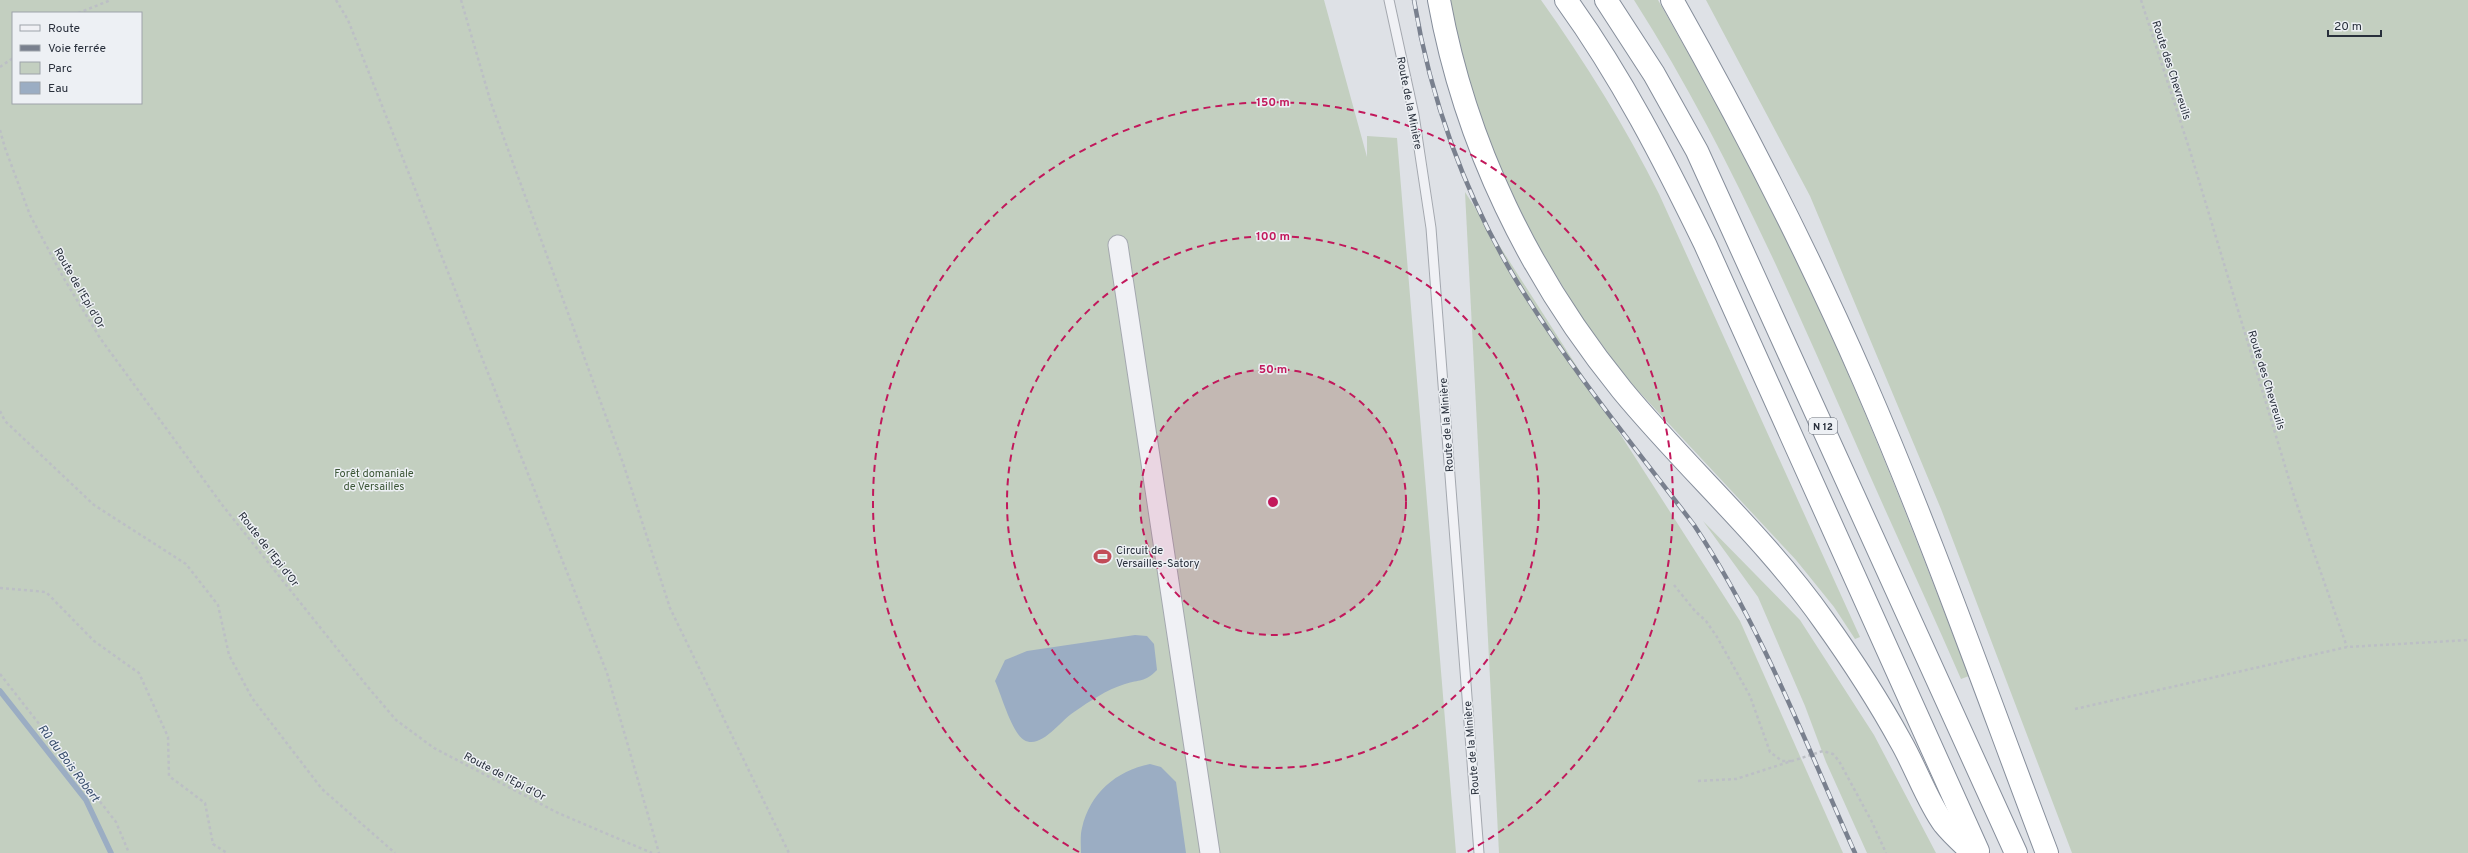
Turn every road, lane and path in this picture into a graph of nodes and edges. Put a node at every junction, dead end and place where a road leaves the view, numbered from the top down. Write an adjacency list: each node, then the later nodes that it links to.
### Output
1 (111, 0): 10 (path)
2 (336, 0): 28 (path)
3 (461, 0): 29 (path)
4 (1389, 0): 31 (lane, Route de la Minière)
5 (1439, 0): 33 (highway)
6 (1566, 0): 34 (highway)
7 (1606, 0): 35 (highway, N 12)
8 (1672, 0): 36 (highway)
9 (2141, 0): 19 (path, Route des Chevreuils)
10 (81, 12)
11 (12, 59): 12 (path)
12 (0, 67)
13 (0, 130): 27 (path, Route de l'Epi d'Or)
14 (1118, 245): 30 (street)
15 (0, 411): 26 (path)
16 (1674, 585): 22 (path)
17 (0, 588): 25 (path)
18 (2468, 640): 19 (path)
19 (2346, 647): 21 (path)
20 (0, 674): 24 (path)
21 (2075, 709)
22 (1794, 762): 23 (path); 32 (path)
23 (1698, 781)
24 (129, 853)
25 (227, 853)
26 (395, 853)
27 (652, 853)
28 (659, 853)
29 (789, 853)
30 (1210, 853)
31 (1479, 853)
32 (1886, 853)
33 (1973, 853)
34 (1978, 853)
35 (2016, 853)
36 (2046, 853)

